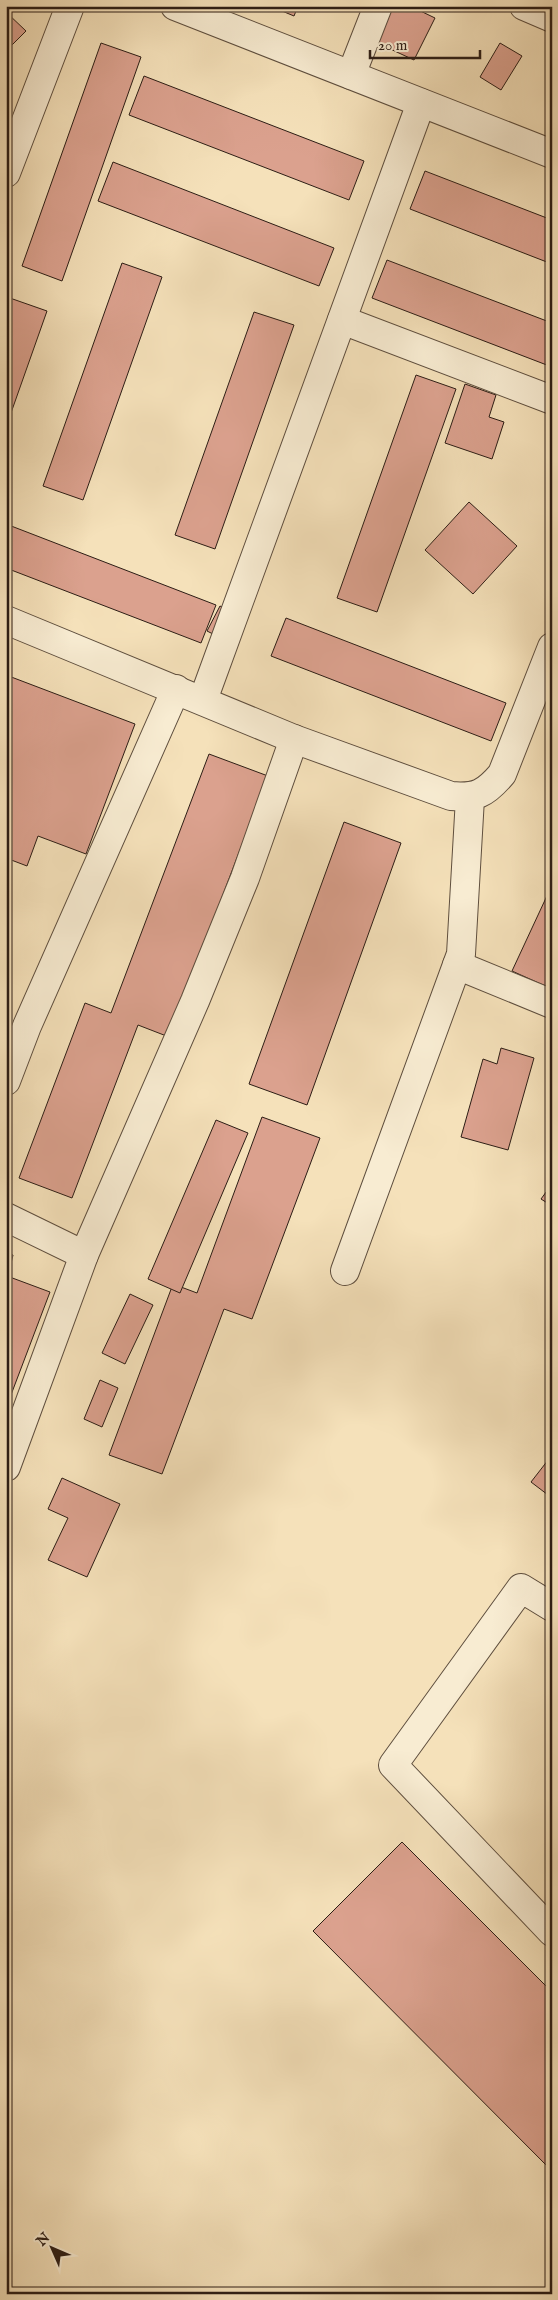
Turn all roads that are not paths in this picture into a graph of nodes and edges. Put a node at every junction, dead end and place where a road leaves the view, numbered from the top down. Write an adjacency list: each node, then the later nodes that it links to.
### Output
1 (70, 6): 9 (street)
2 (175, 6): 6 (street)
3 (378, 6): 6 (street)
4 (524, 6): 5 (street)
5 (552, 18)
6 (351, 75): 7 (street)
7 (421, 102): 8 (street); 10 (street)
8 (552, 154)
9 (6, 173)
10 (342, 320): 11 (street); 15 (street)
11 (552, 400)
12 (6, 620): 14 (street)
13 (551, 652): 17 (street)
14 (176, 689): 15 (street); 20 (street)
15 (203, 700): 16 (street)
16 (294, 739): 17 (street); 22 (street)
17 (470, 798): 18 (street)
18 (457, 965): 19 (street); 23 (street)
19 (552, 1004)
20 (6, 1081)
21 (6, 1217): 22 (street)
22 (84, 1255): 24 (street)
23 (345, 1271)
24 (6, 1467)
25 (552, 1607): 26 (street)
26 (552, 1932)

